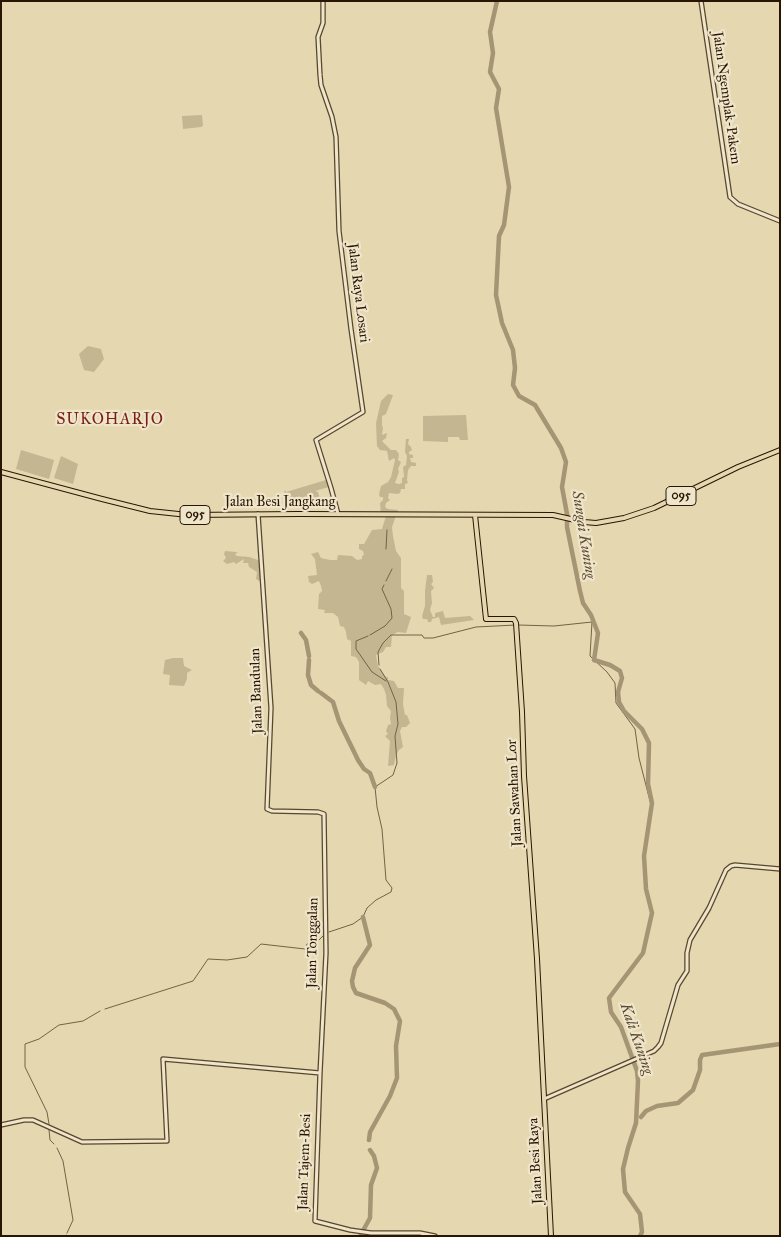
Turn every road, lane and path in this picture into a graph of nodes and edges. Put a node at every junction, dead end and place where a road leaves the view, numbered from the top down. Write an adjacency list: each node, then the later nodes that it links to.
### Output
1 (323, 1): 7 (street, Jalan Raya Losari)
2 (701, 1): 3 (street, Jalan Ngemplak-Pakem)
3 (780, 222)
4 (780, 450): 8 (main road, Jalan Besi Jangkang / 095)
5 (1, 472): 6 (main road, Jalan Besi Jangkang / 095)
6 (258, 514): 7 (main road, Jalan Besi Jangkang / 095); 9 (street, Jalan Bandulan)
7 (338, 514): 8 (main road, Jalan Besi Jangkang / 095)
8 (475, 515): 12 (main road, Jalan Sawahan Lor)
9 (324, 814): 11 (street, Jalan Tonggalan)
10 (780, 869): 12 (street, Jalan Besi Raya)
11 (320, 1073): 13 (street); 14 (street, Jalan Tajem-Besi)
12 (544, 1099): 15 (main road, Jalan Besi Raya)
13 (1, 1125)
14 (435, 1236)
15 (551, 1236)

